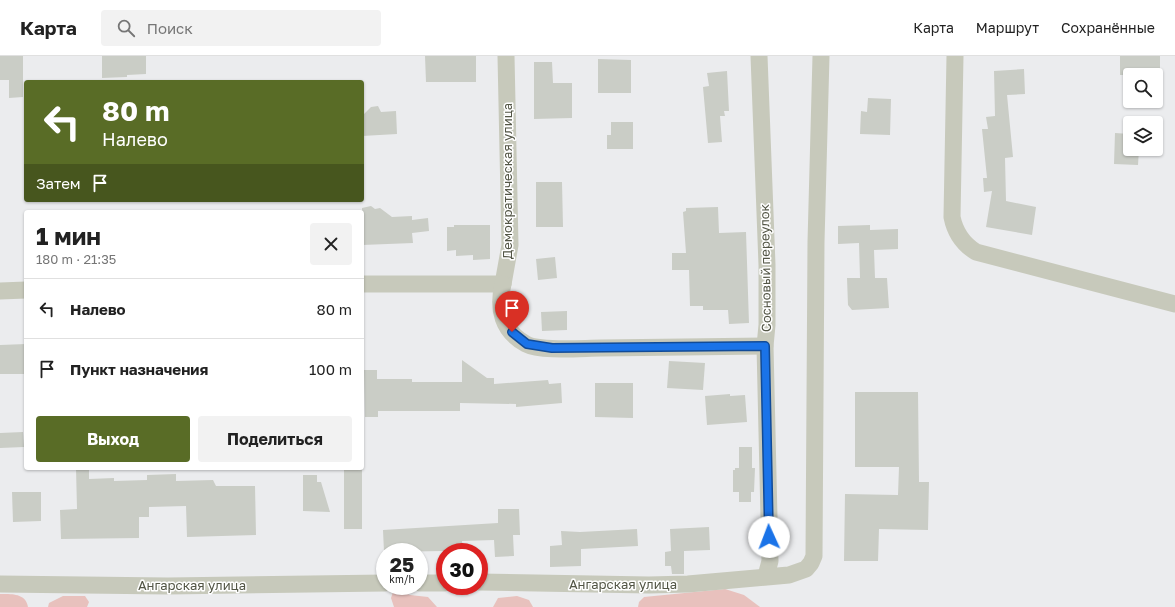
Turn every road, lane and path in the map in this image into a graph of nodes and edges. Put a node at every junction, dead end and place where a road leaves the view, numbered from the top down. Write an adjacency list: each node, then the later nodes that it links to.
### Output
1 (506, 56): 6 (street, Демократическая улица)
2 (759, 56): 10 (street, Сосновый переулок)
3 (821, 56): 11 (street, Ангарская улица)
4 (955, 56): 9 (street)
5 (364, 284): 6 (street)
6 (503, 284): 10 (street, Демократическая улица)
7 (0, 290): 8 (street)
8 (24, 290)
9 (1175, 304)
10 (765, 346): 11 (street, Сосновый переулок)
11 (766, 576): 12 (street, Ангарская улица)
12 (488, 582)
13 (376, 583): 14 (street, Ангарская улица)
14 (0, 584)

